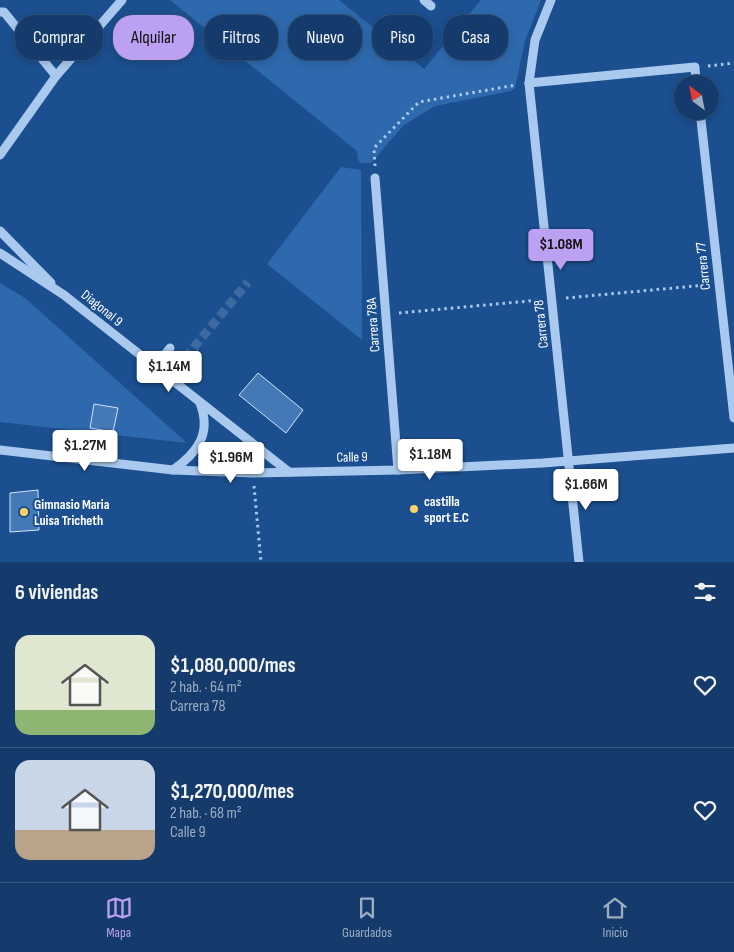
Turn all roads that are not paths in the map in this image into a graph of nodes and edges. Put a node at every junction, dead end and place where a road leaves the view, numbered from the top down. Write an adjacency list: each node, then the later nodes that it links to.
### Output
1 (122, 0): 5 (street)
2 (551, 0): 6 (street, Carrera 78)
3 (0, 12): 5 (street)
4 (695, 75): 6 (street)
5 (56, 76): 8 (street)
6 (529, 83): 21 (street, Carrera 78)
7 (701, 120): 18 (street, Carrera 77)
8 (0, 155)
9 (376, 178): 23 (street, Carrera 78A)
10 (0, 230): 12 (street, Diagonal 9)
11 (0, 253): 12 (street, Diagonal 9)
12 (64, 295): 15 (street, Diagonal 9)
13 (170, 348): 15 (street)
14 (185, 358): 16 (street)
15 (155, 367): 16 (street, Diagonal 9)
16 (169, 378): 17 (street, Diagonal 9)
17 (200, 403): 22 (street); 24 (street, Diagonal 9)
18 (734, 418)
19 (734, 448): 21 (street, Calle 9)
20 (0, 450): 22 (street, Calle 9)
21 (569, 462): 23 (street, Calle 9); 25 (street, Carrera 78)
22 (172, 470): 24 (street, Calle 9)
23 (398, 470): 24 (street, Calle 9)
24 (290, 472)
25 (579, 562)

